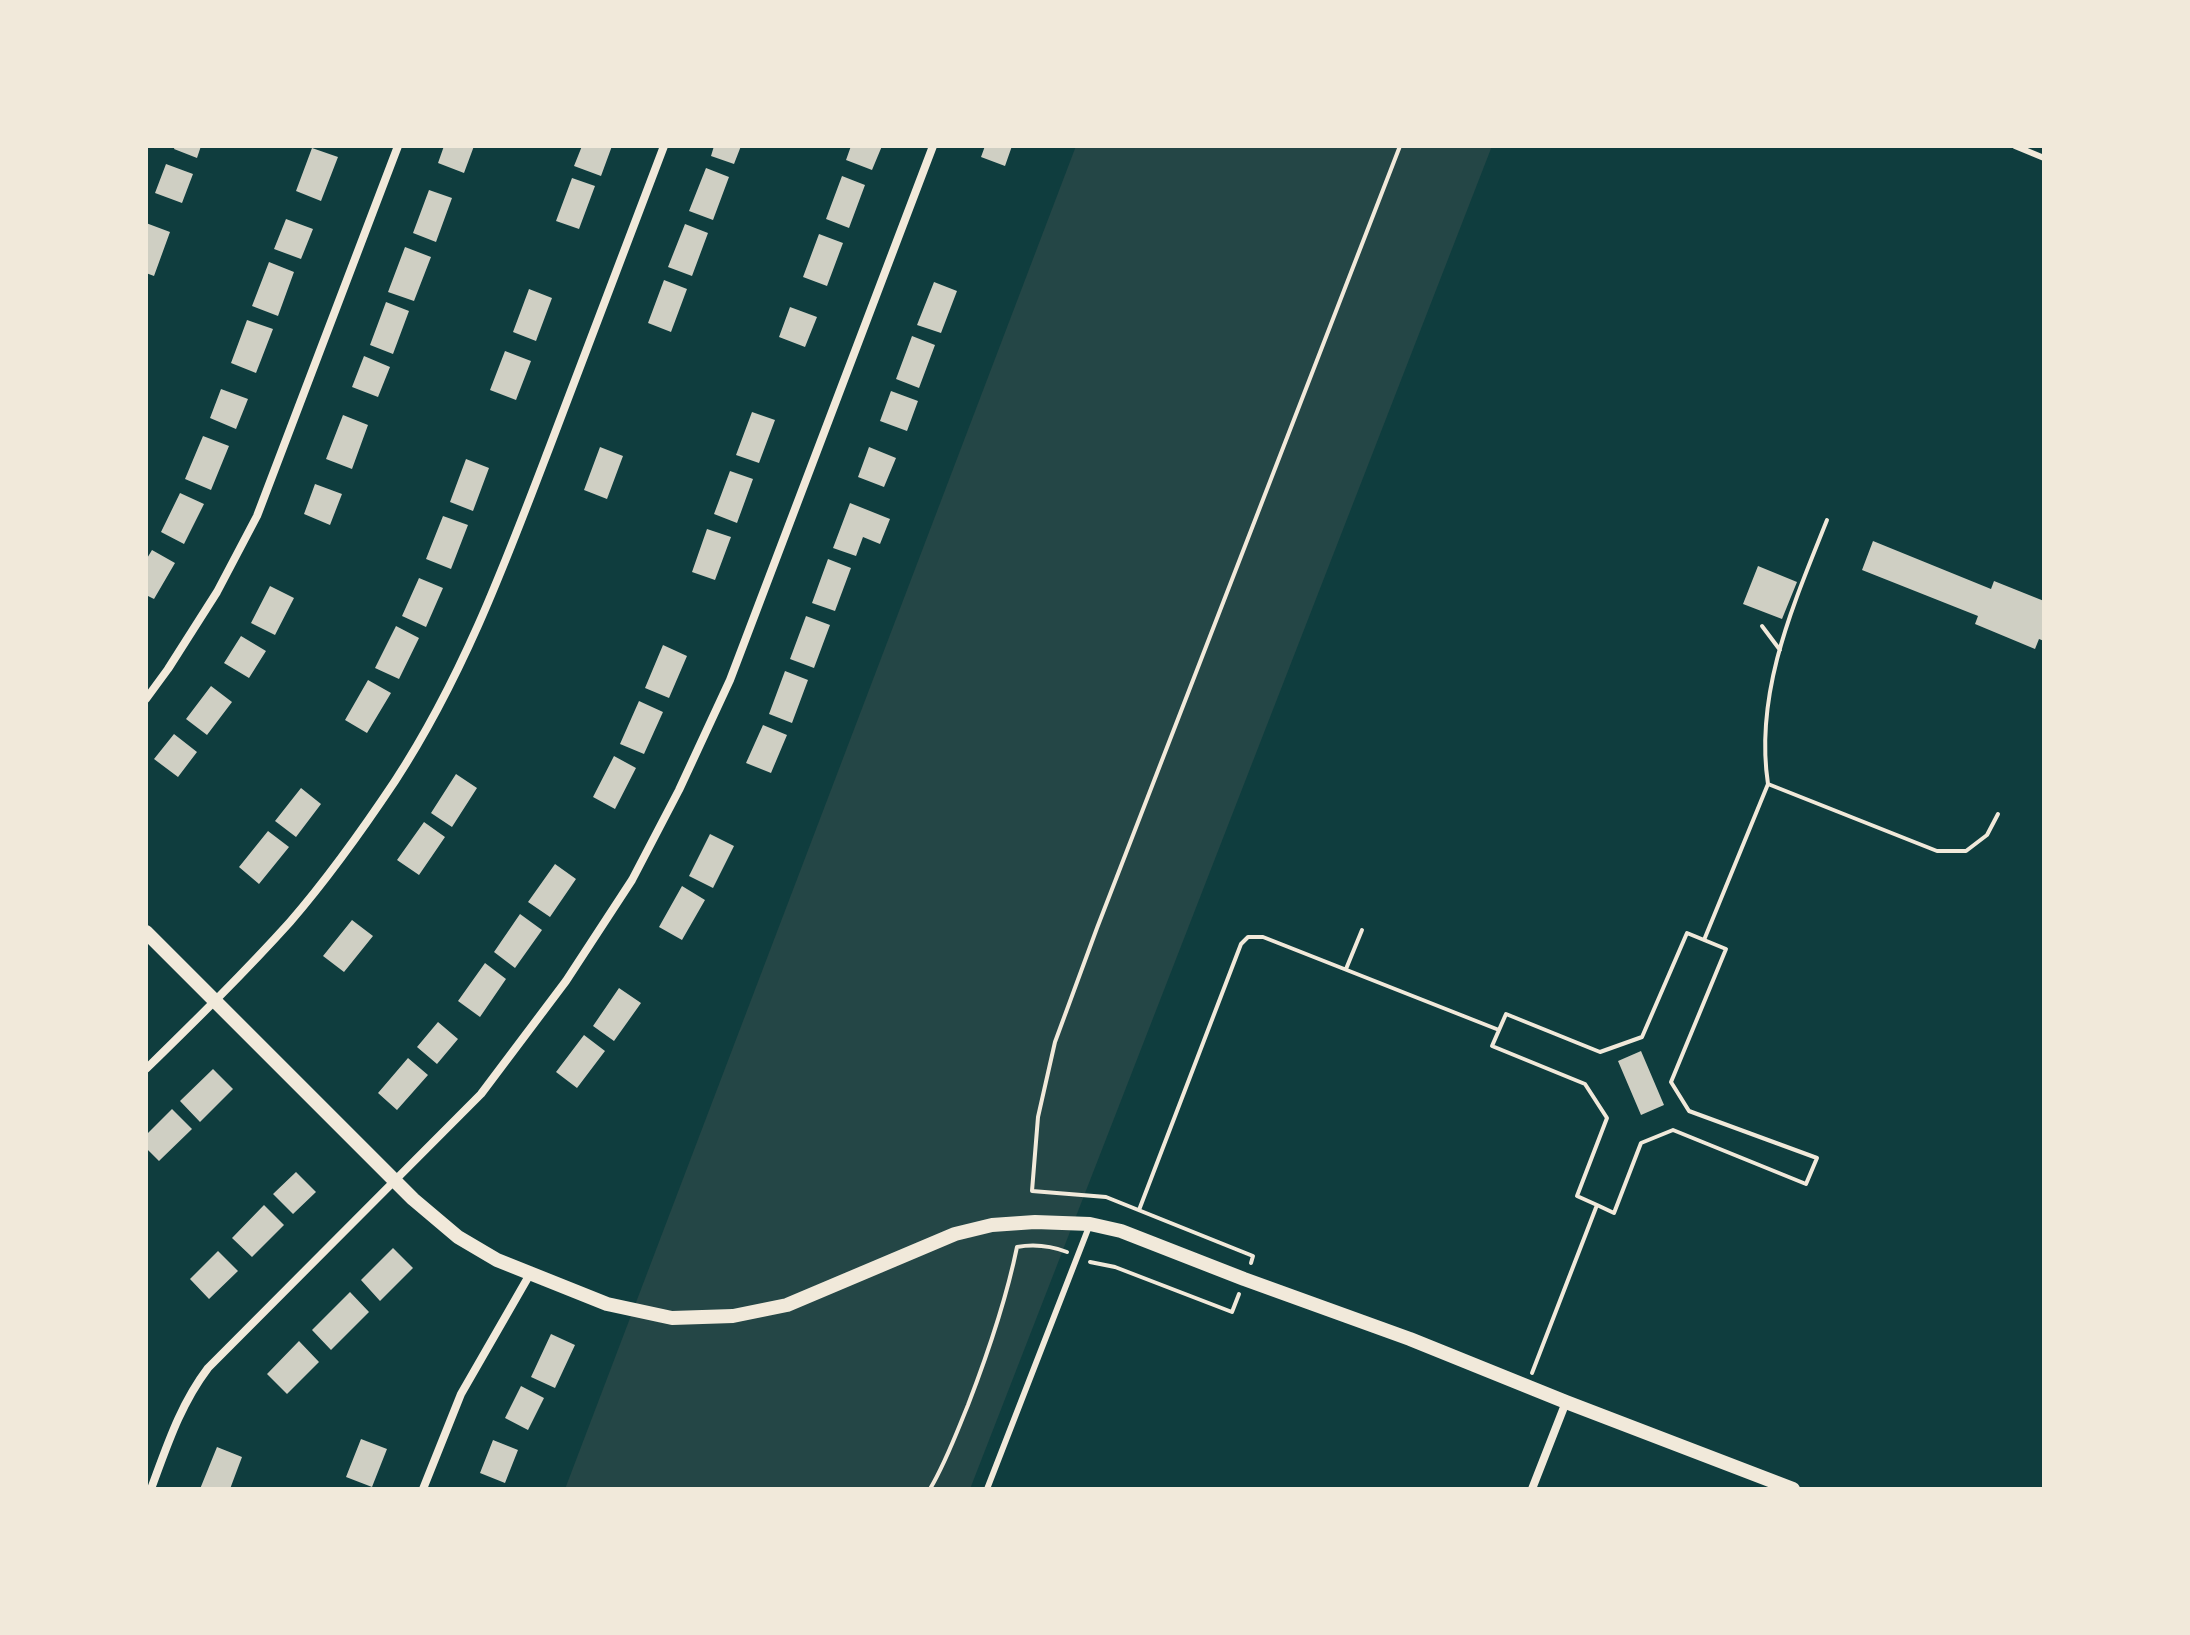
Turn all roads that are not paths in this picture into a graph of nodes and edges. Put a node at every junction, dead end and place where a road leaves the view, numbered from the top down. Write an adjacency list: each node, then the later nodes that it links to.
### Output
1 (398, 146): 6 (street)
2 (664, 146): 8 (street)
3 (933, 146): 10 (street)
4 (2015, 146): 5 (lane)
5 (2044, 158)
6 (146, 699)
7 (146, 932): 8 (street)
8 (215, 1001): 9 (street); 10 (street)
9 (146, 1069)
10 (395, 1180): 12 (street); 14 (street)
11 (1090, 1224): 12 (street); 13 (street); 16 (lane)
12 (530, 1274): 15 (street)
13 (1566, 1402): 17 (street); 18 (street)
14 (151, 1489)
15 (423, 1489)
16 (987, 1489)
17 (1532, 1489)
18 (1793, 1489)

